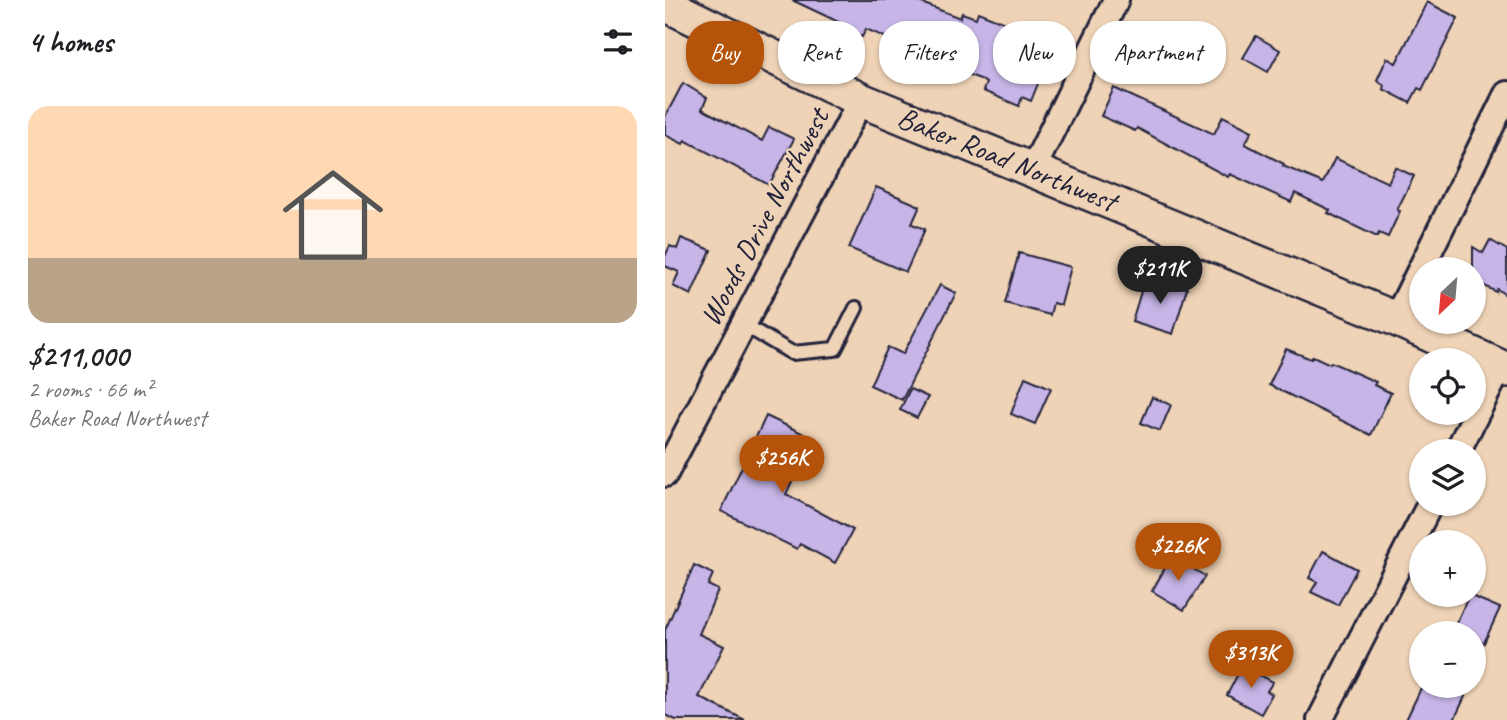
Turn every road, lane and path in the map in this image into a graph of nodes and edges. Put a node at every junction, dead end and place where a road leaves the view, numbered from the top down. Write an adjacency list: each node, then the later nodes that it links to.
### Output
1 (1116, 0): 5 (street)
2 (665, 5): 4 (street, Baker Road Northwest)
3 (1507, 94): 7 (street)
4 (861, 100): 5 (street, Baker Road Northwest); 8 (street, Woods Drive Northwest)
5 (1033, 169): 7 (street, Baker Road Northwest)
6 (856, 308): 8 (lane)
7 (1396, 319): 9 (street, Baker Road Northwest)
8 (743, 324): 11 (street, Woods Drive Northwest)
9 (1504, 369): 10 (street)
10 (1464, 439)
11 (665, 474)
12 (1424, 516): 13 (street)
13 (1320, 720)

